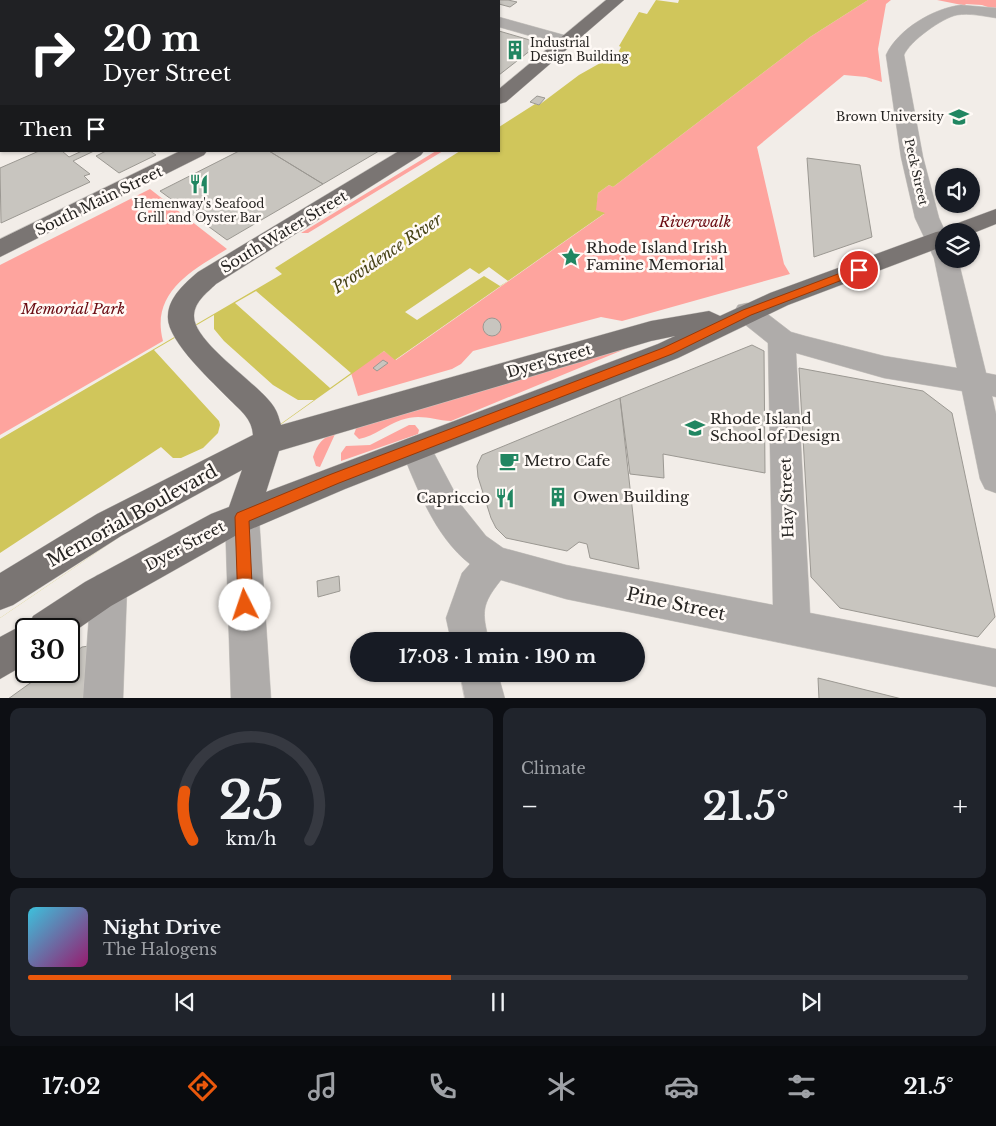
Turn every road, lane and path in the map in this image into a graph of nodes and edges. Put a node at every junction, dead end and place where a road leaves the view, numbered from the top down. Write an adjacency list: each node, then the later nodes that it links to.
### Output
1 (616, 0): 4 (main road)
2 (996, 14): 10 (street, Peck Street)
3 (500, 22): 4 (street)
4 (566, 41): 5 (main road)
5 (501, 94)
6 (195, 152): 12 (main road, South Main Street)
7 (412, 152): 17 (main road, South Water Street)
8 (996, 216): 9 (main road, Dyer Street)
9 (980, 225)
10 (935, 229)
11 (935, 248): 14 (main road, Dyer Street)
12 (0, 249)
13 (953, 268): 16 (street, Peck Street)
14 (747, 312): 15 (street); 17 (main road, Dyer Street); 18 (main road, Dyer Street)
15 (782, 339): 16 (street); 25 (street, Hay Street)
16 (984, 384): 19 (street, Peck Street)
17 (267, 437): 20 (main road); 23 (main road, Memorial Boulevard)
18 (416, 449): 20 (main road, Dyer Street); 21 (street, Pine Street)
19 (996, 479)
20 (242, 517): 22 (main road, Dyer Street); 32 (street)
21 (494, 562): 25 (street, Pine Street); 26 (street)
22 (103, 591): 24 (main road); 31 (street)
23 (0, 593)
24 (62, 618)
25 (792, 627): 29 (street, Pine Street)
26 (468, 632)
27 (15, 650): 28 (main road)
28 (0, 660)
29 (996, 668)
30 (481, 682): 33 (street)
31 (103, 698)
32 (251, 698)
33 (485, 698)

